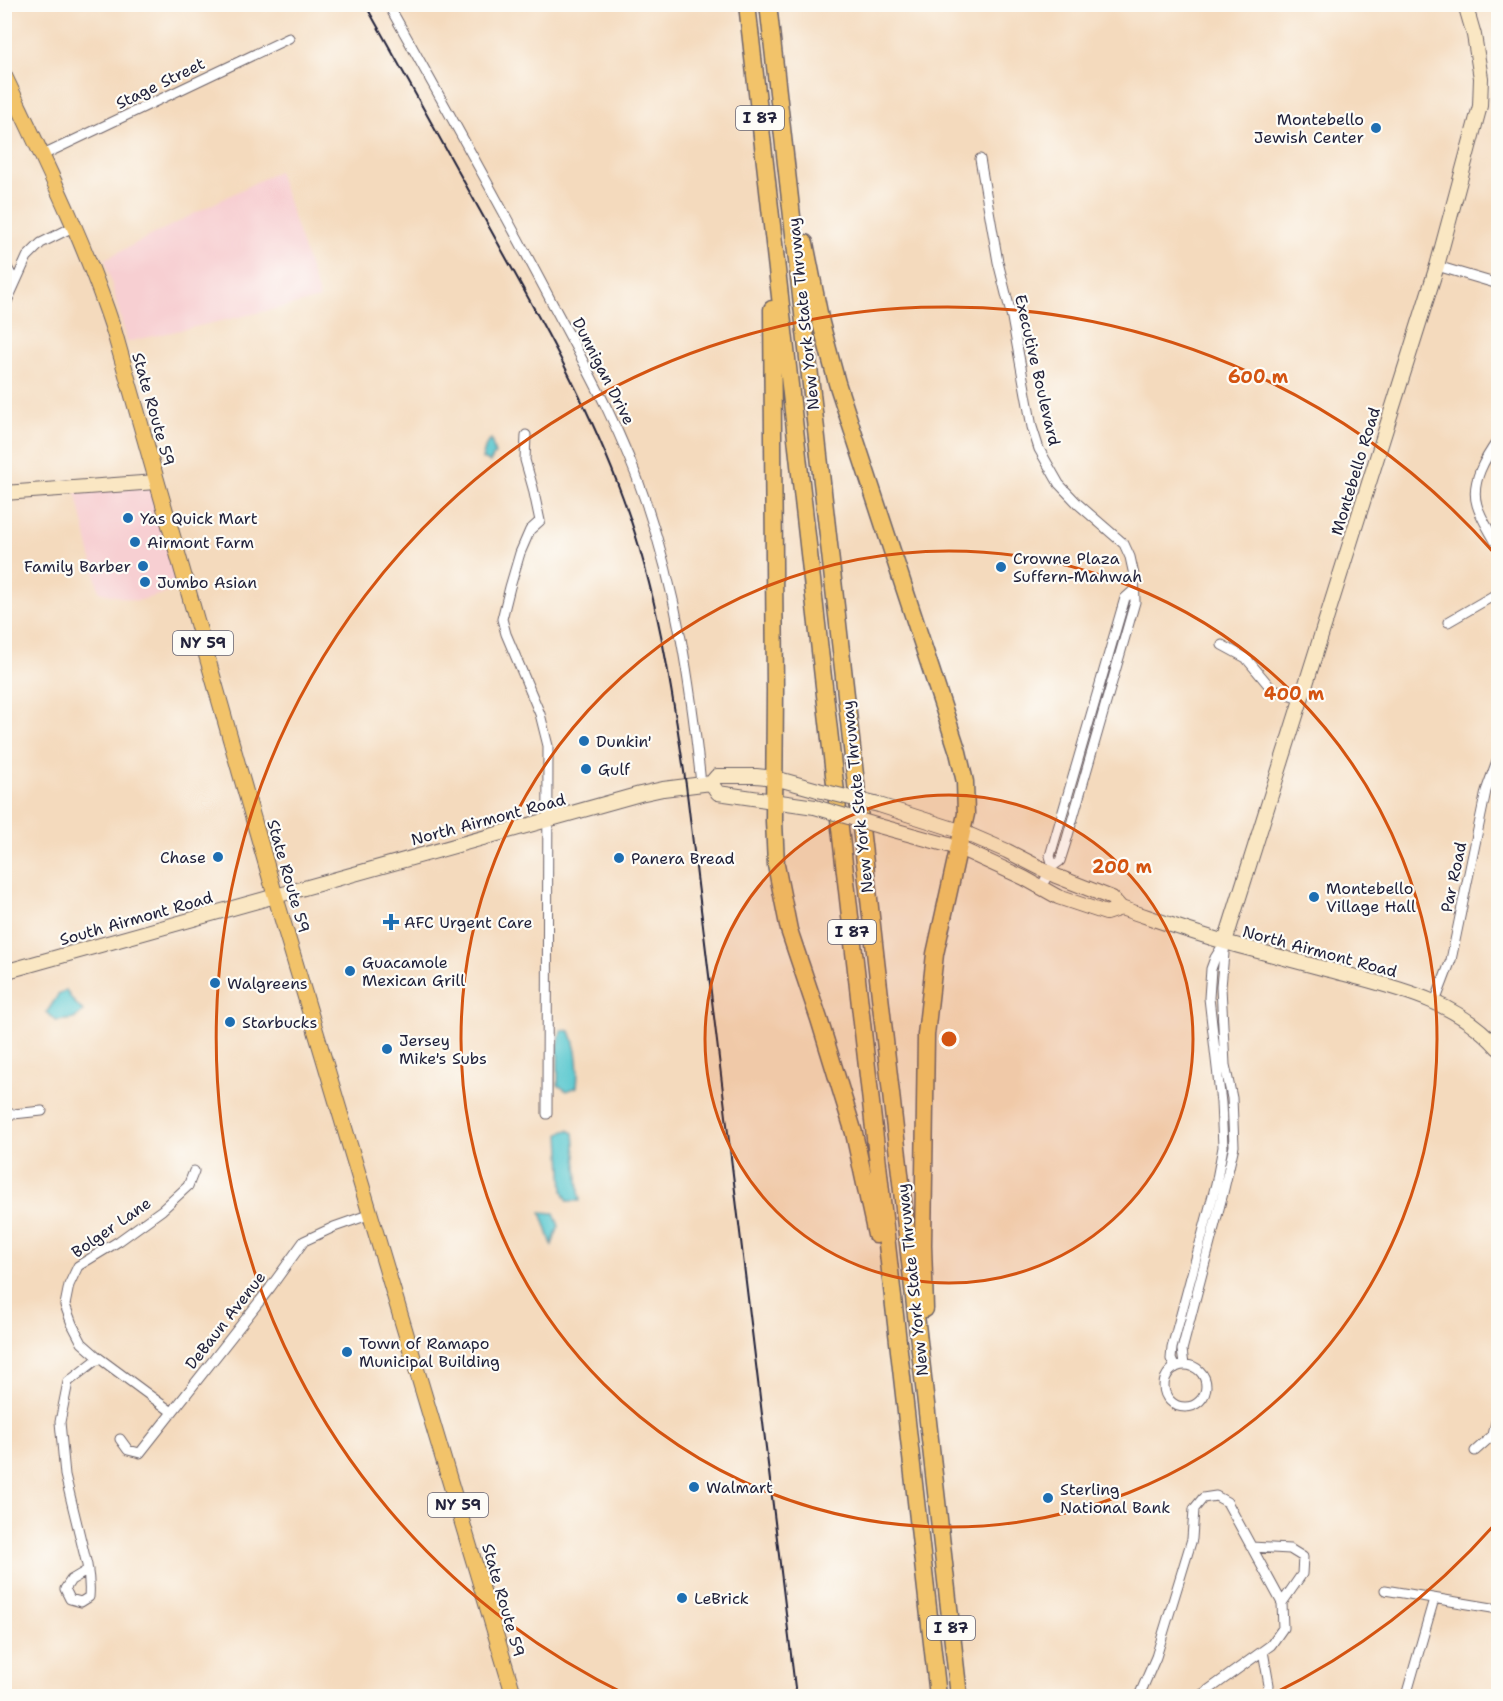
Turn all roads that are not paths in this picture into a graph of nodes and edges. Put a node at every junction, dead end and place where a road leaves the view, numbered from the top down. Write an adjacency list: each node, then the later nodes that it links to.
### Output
1 (388, 4): 28 (street, Dunnigan Drive)
2 (747, 4): 10 (highway, New York State Thruway / I 87)
3 (768, 4): 6 (highway, New York State Thruway / I 87)
4 (1465, 4): 13 (street, Montebello Road)
5 (289, 38): 8 (street, Stage Street)
6 (773, 44): 31 (highway); 55 (highway, New York State Thruway / I 87)
7 (4, 75): 8 (main road, State Route 59 / NY 59)
8 (43, 155): 11 (main road, State Route 59 / NY 59)
9 (980, 159): 32 (street, Executive Boulevard)
10 (766, 167): 27 (highway); 56 (highway, New York State Thruway / I 87)
11 (75, 226): 14 (street); 19 (main road, State Route 59 / NY 59)
12 (4, 262): 14 (street)
13 (1437, 266): 15 (street); 25 (street, Montebello Road)
14 (15, 282): 16 (street)
15 (1498, 284)
16 (4, 308)
17 (526, 435): 30 (street)
18 (1498, 440): 21 (street)
19 (156, 482): 20 (street); 34 (main road, State Route 59 / NY 59)
20 (4, 493)
21 (1498, 547)
22 (1498, 593): 23 (street)
23 (1448, 622)
24 (1222, 645): 25 (street)
25 (1302, 699): 36 (street, Montebello Road)
26 (1498, 758): 38 (street, Par Road)
27 (776, 778): 28 (street, North Airmont Road); 29 (highway); 31 (street, North Airmont Road, bridge)
28 (706, 784): 29 (street, North Airmont Road); 30 (street, North Airmont Road)
29 (775, 800): 31 (street, North Airmont Road, bridge); 56 (highway)
30 (548, 819): 34 (street, North Airmont Road); 42 (street)
31 (961, 840): 32 (street, North Airmont Road); 33 (street, North Airmont Road); 55 (highway)
32 (1051, 869): 33 (street, Executive Boulevard); 35 (street, North Airmont Road)
33 (1041, 887): 35 (street, North Airmont Road)
34 (275, 895): 37 (street, South Airmont Road); 47 (main road, State Route 59 / NY 59)
35 (1121, 908): 36 (street, North Airmont Road)
36 (1225, 942): 38 (street, North Airmont Road); 40 (street)
37 (4, 972)
38 (1435, 1002): 39 (street, North Airmont Road)
39 (1498, 1048)
40 (1220, 1066): 44 (street); 45 (street)
41 (42, 1111): 43 (street)
42 (547, 1114)
43 (4, 1115)
44 (1223, 1144): 45 (street); 48 (street)
45 (1234, 1146): 48 (street)
46 (194, 1171): 49 (street, Bolger Lane)
47 (371, 1214): 51 (street, DeBaun Avenue); 65 (main road, State Route 59 / NY 59)
48 (1197, 1275): 50 (street)
49 (99, 1358): 51 (street, Bolger Lane); 58 (street)
50 (1179, 1366): 50 (street)
51 (172, 1412): 53 (street, DeBaun Avenue)
52 (1498, 1414): 54 (street)
53 (120, 1438)
54 (1475, 1451)
55 (933, 1462): 67 (highway, New York State Thruway / I 87)
56 (912, 1464): 66 (highway, New York State Thruway / I 87)
57 (1251, 1547): 61 (street); 61 (street); 68 (street)
58 (88, 1570)
59 (1384, 1590): 60 (street)
60 (1434, 1599): 62 (street); 70 (street)
61 (1282, 1603): 63 (street)
62 (1498, 1610)
63 (1263, 1651): 64 (street); 69 (street)
64 (1208, 1695)
65 (514, 1696)
66 (938, 1696)
67 (959, 1696)
68 (1139, 1696)
69 (1267, 1696)
70 (1406, 1696)

